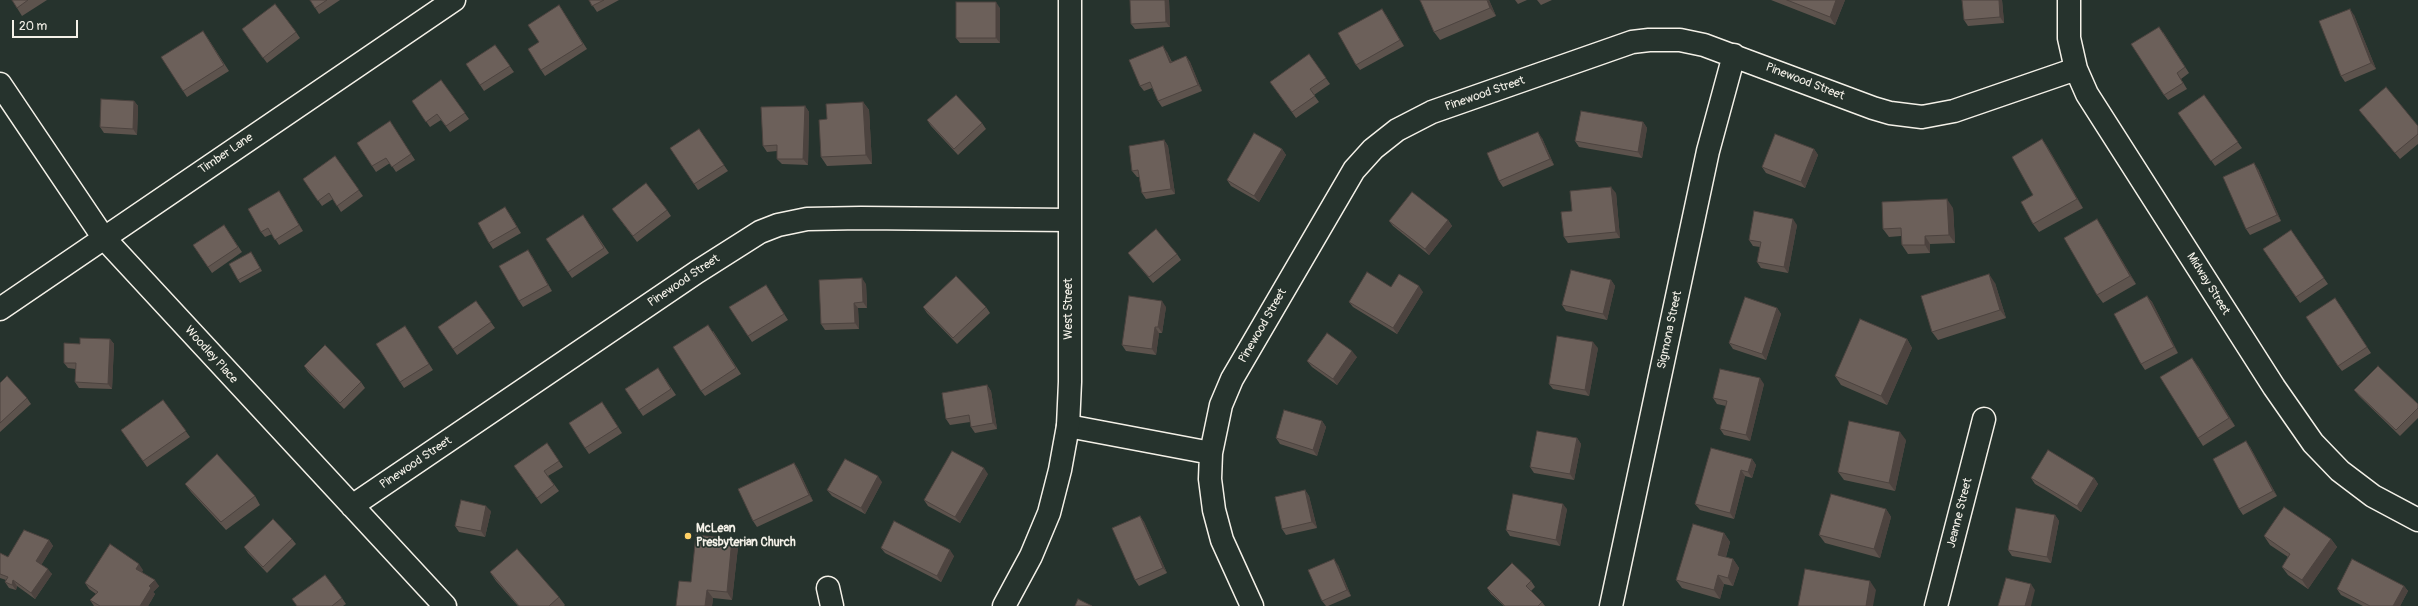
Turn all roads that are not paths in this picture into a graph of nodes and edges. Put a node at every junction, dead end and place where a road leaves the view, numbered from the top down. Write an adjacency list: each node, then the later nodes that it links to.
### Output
1 (454, 0): 8 (street, Timber Lane)
2 (1070, 0): 7 (street, West Street)
3 (2070, 0): 5 (street, Midway Street)
4 (1734, 55): 5 (street, Pinewood Street); 12 (street, Pinewood Street); 18 (street, Sigmona Street)
5 (2076, 69): 14 (street, Midway Street)
6 (0, 84): 8 (street, Woodley Place)
7 (1069, 220): 11 (street, West Street); 13 (street, Pinewood Street)
8 (103, 237): 9 (street, Timber Lane); 13 (street, Woodley Place)
9 (0, 309)
10 (1984, 419): 19 (street, Jeanne Street)
11 (1068, 426): 12 (street); 16 (street, West Street)
12 (1211, 453): 17 (street)
13 (352, 506): 15 (street, Woodley Place)
14 (2418, 520)
15 (445, 606)
16 (1004, 606)
17 (1252, 606)
18 (1611, 606)
19 (1936, 606)

